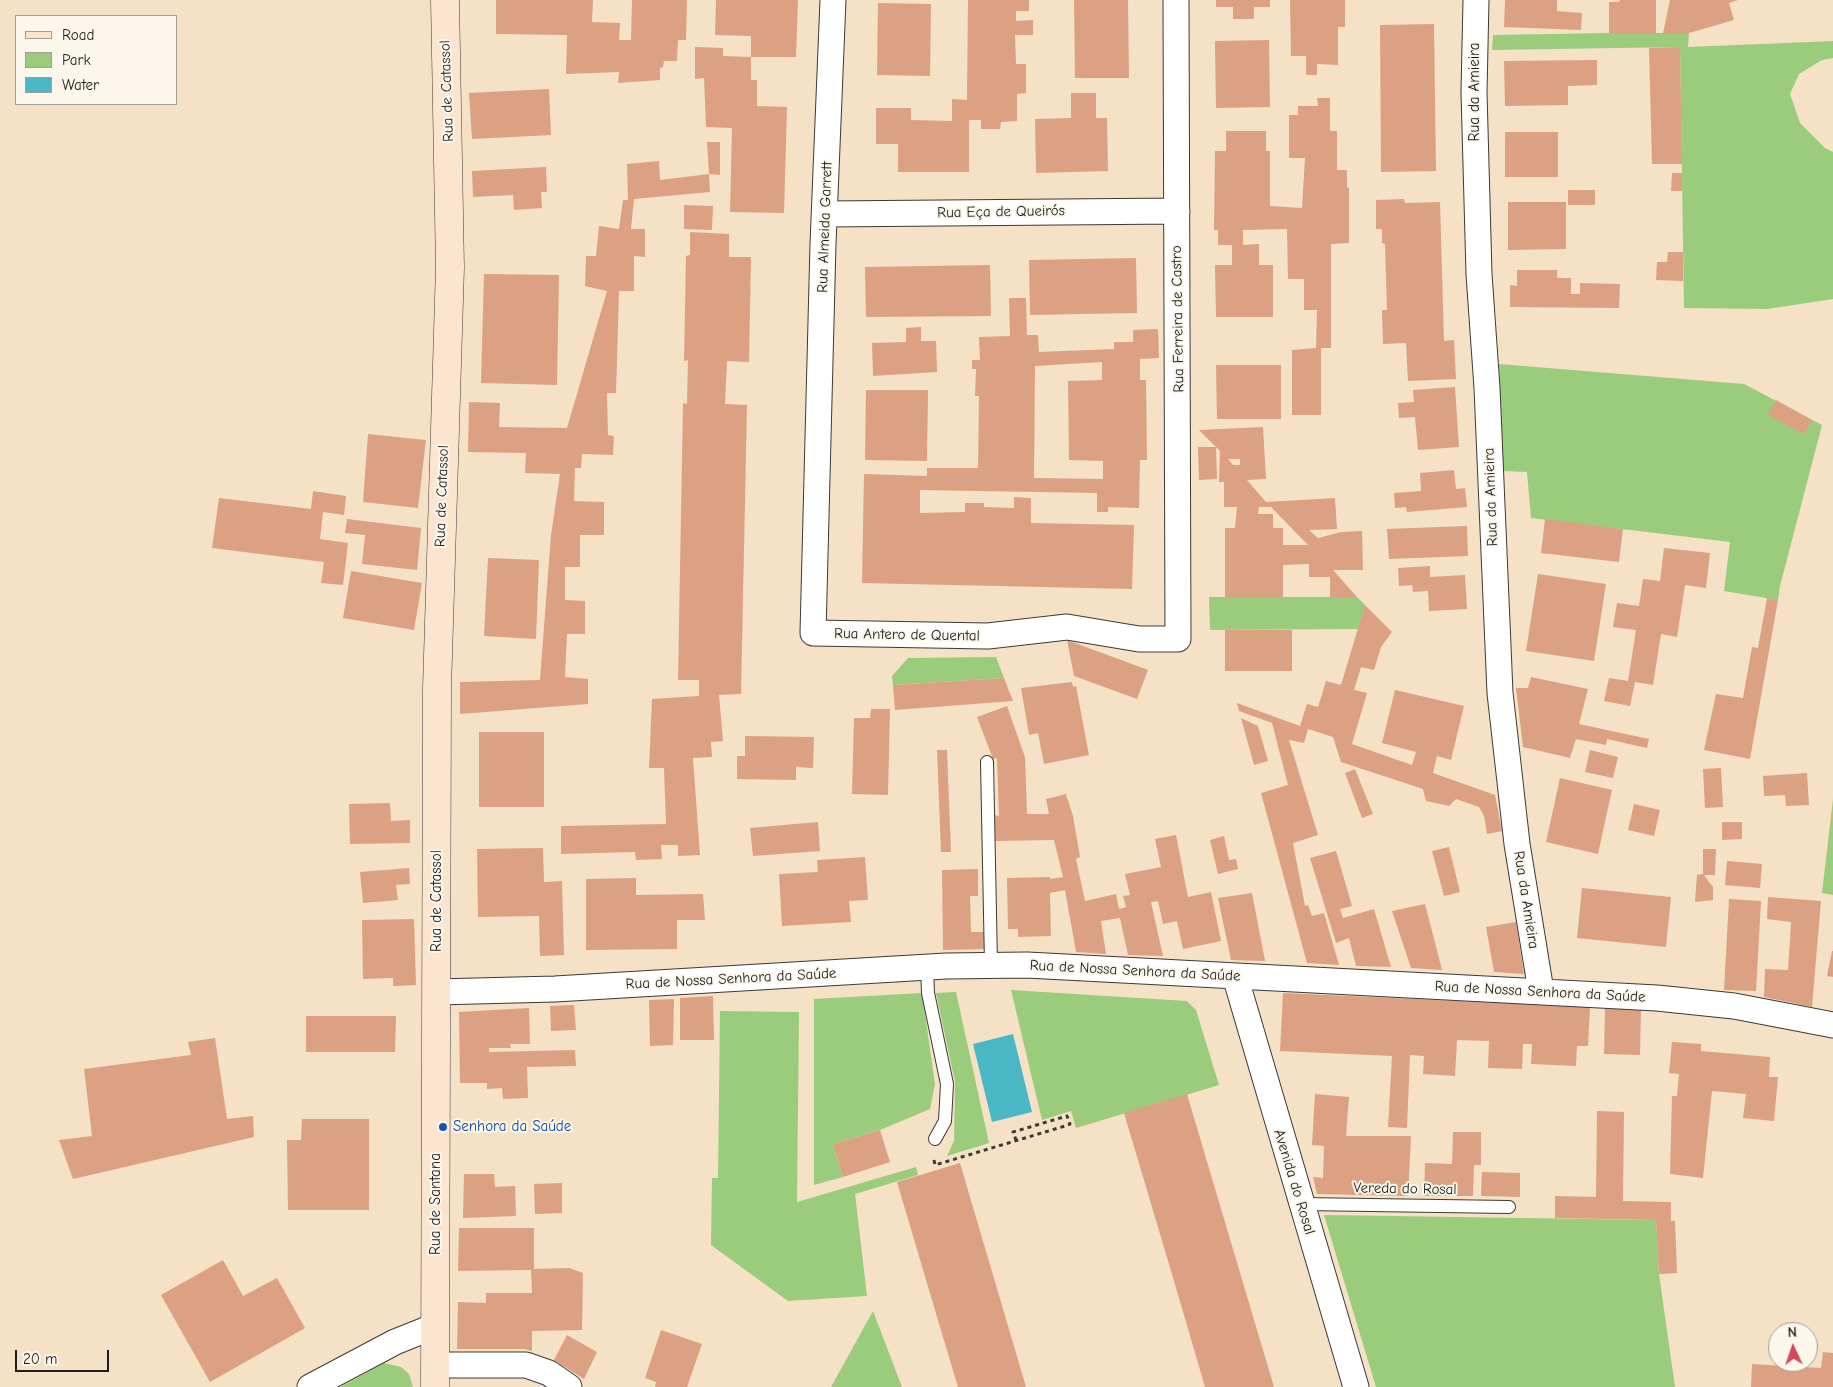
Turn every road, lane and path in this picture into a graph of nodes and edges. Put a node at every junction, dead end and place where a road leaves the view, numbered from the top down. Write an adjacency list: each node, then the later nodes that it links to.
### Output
1 (445, 0): 14 (main road, Rua de Catassol)
2 (833, 0): 6 (street, Rua Almeida Garrett)
3 (1176, 0): 5 (street, Rua Ferreira de Castro)
4 (1476, 0): 13 (street, Rua da Amieira)
5 (1176, 211): 6 (street, Rua Eça de Queirós); 8 (street, Rua Ferreira de Castro)
6 (825, 214): 7 (street, Rua Almeida Garrett)
7 (818, 454): 8 (street, Rua Antero de Quental)
8 (1178, 639)
9 (987, 762): 10 (lane)
10 (992, 964): 11 (street, Rua de Nossa Senhora da Saúde); 12 (street, Rua de Nossa Senhora da Saúde)
11 (927, 967): 14 (street, Rua de Nossa Senhora da Saúde); 18 (lane)
12 (1235, 976): 13 (street, Rua de Nossa Senhora da Saúde); 20 (street, Avenida do Rosal)
13 (1541, 991): 15 (street, Rua de Nossa Senhora da Saúde)
14 (436, 992): 22 (main road, Rua de Santana)
15 (1833, 1025)
16 (1043, 1132): 17 (path); 19 (path); 19 (path)
17 (1045, 1137)
18 (935, 1139): 19 (path)
19 (1016, 1140)
20 (1301, 1204): 21 (lane, Vereda do Rosal); 26 (street, Avenida do Rosal)
21 (1509, 1207)
22 (435, 1326): 23 (main road, Rua de Santana); 24 (street)
23 (435, 1376): 25 (street)
24 (310, 1387)
25 (569, 1387)
26 (1356, 1387)

